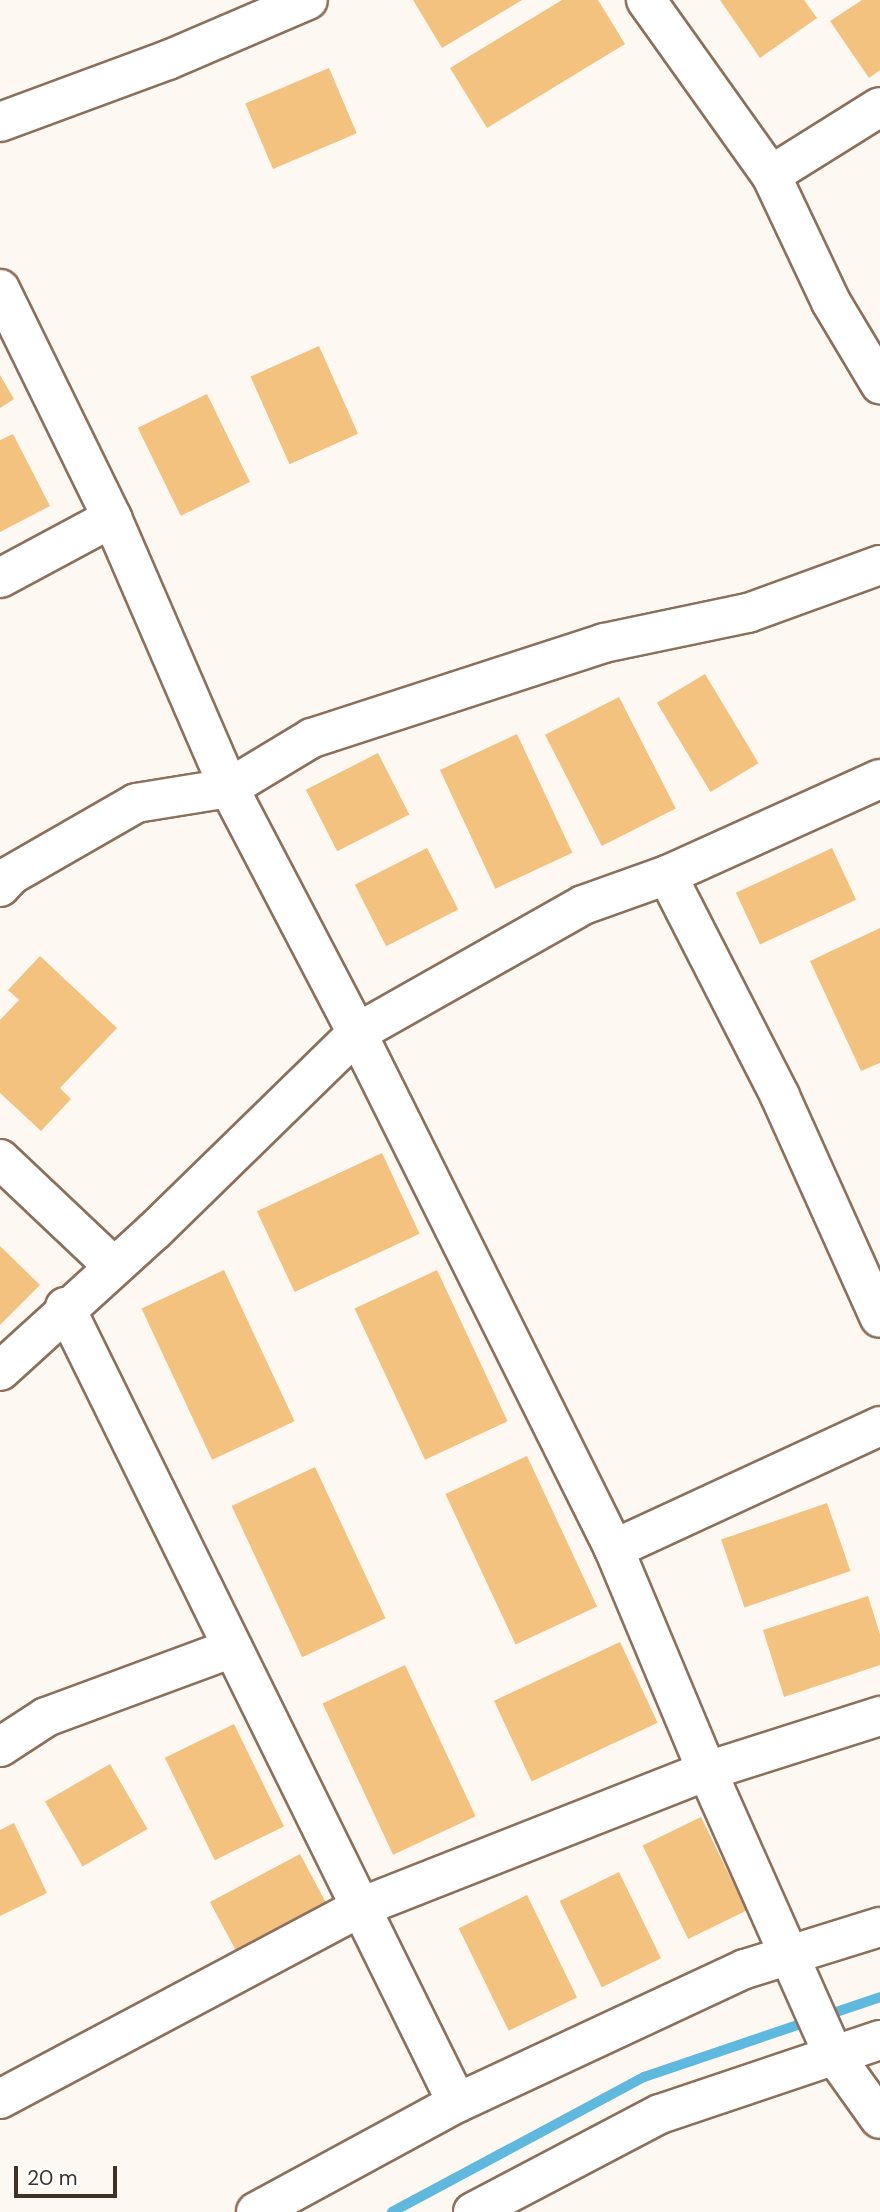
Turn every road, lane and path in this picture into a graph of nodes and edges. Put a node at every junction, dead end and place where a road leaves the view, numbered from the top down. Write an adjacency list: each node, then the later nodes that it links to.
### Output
1 (308, 0): 4 (street)
2 (646, 0): 5 (street)
3 (880, 107): 5 (street)
4 (0, 122)
5 (771, 175): 7 (street)
6 (0, 289): 8 (street)
7 (880, 384)
8 (111, 518): 10 (street); 12 (street)
9 (880, 565): 12 (street)
10 (0, 579)
11 (880, 779): 13 (street)
12 (229, 788): 14 (street); 15 (street)
13 (667, 875): 15 (street); 19 (street)
14 (0, 887)
15 (357, 1033): 17 (street); 22 (street)
16 (0, 1159): 17 (street)
17 (113, 1266): 18 (street)
18 (65, 1307): 20 (street); 23 (street)
19 (880, 1318)
20 (0, 1371)
21 (880, 1426): 22 (street)
22 (614, 1549): 26 (street)
23 (233, 1648): 25 (street); 27 (street)
24 (880, 1716): 26 (street)
25 (0, 1746)
26 (707, 1771): 27 (street); 29 (street)
27 (361, 1907): 32 (street); 33 (street)
28 (880, 1927): 29 (street)
29 (790, 1954): 31 (street); 33 (street)
30 (880, 2040): 31 (street)
31 (832, 2052): 34 (street); 35 (street)
32 (0, 2099)
33 (457, 2103): 36 (street)
34 (880, 2119)
35 (484, 2210)
36 (256, 2212)

